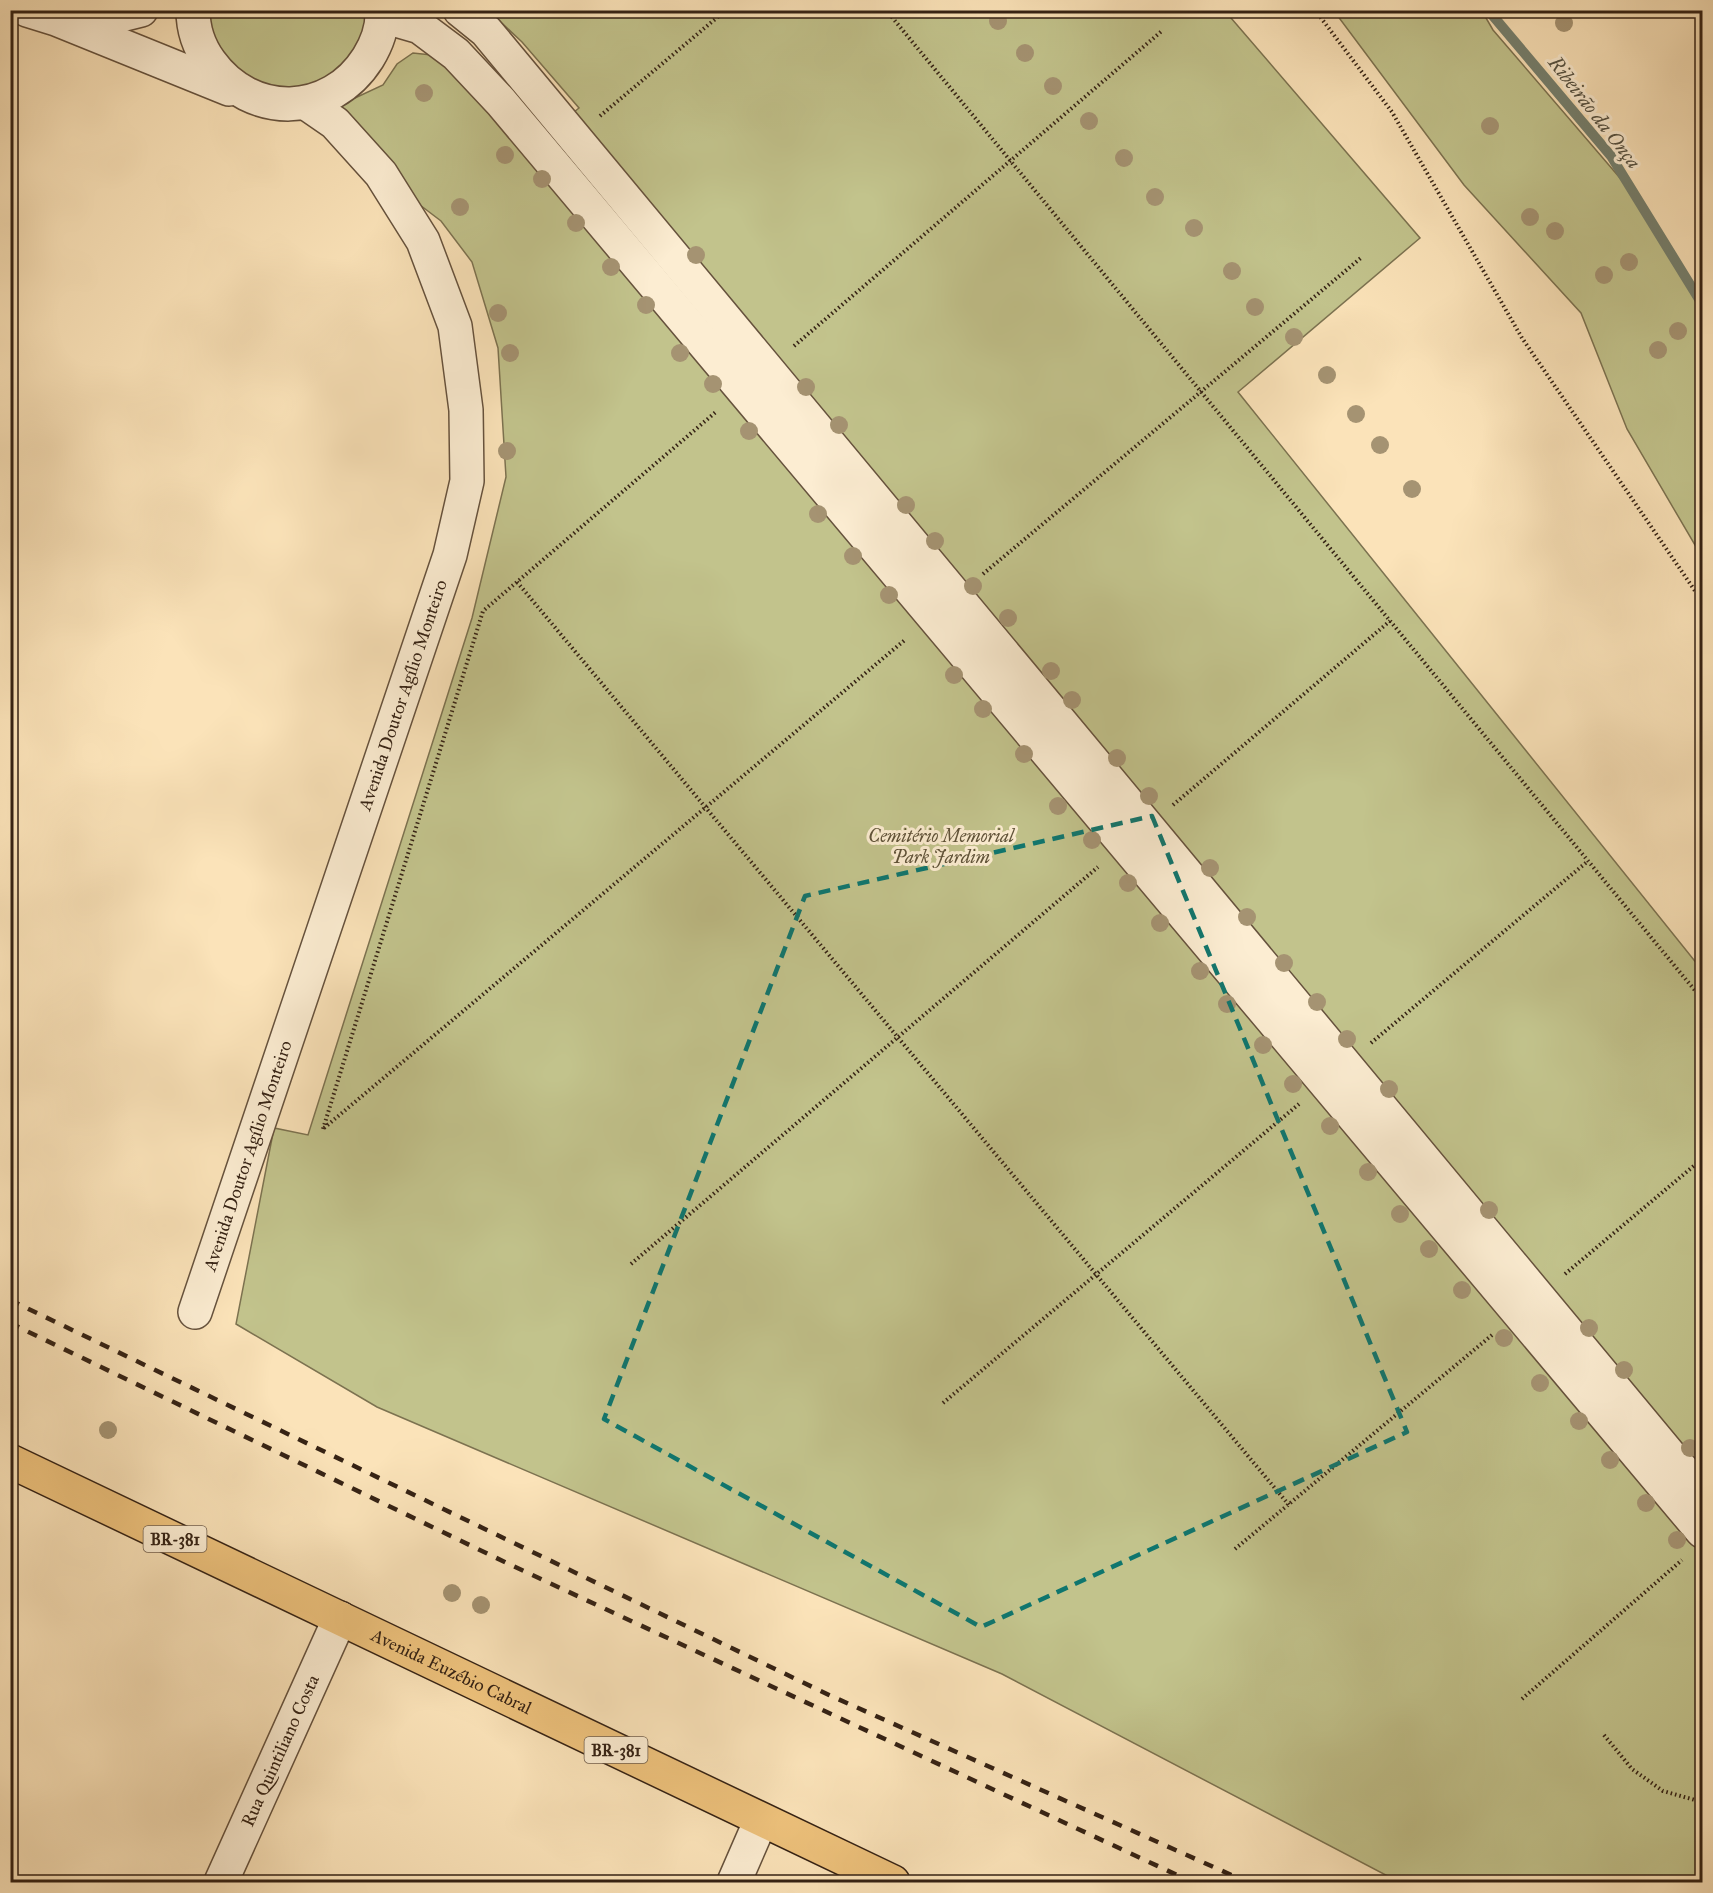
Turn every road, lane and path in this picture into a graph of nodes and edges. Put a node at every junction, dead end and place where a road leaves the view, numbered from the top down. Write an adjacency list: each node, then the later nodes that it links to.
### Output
1 (141, 10): 8 (street)
2 (193, 10): 10 (street)
3 (460, 10): 12 (street)
4 (726, 10): 12 (path)
5 (886, 10): 13 (path)
6 (1315, 10): 18 (path)
7 (382, 13): 11 (street); 15 (street)
8 (42, 15): 10 (street)
9 (1163, 30): 13 (path)
10 (245, 95): 11 (street)
11 (306, 103): 31 (street, Avenida Doutor Agílio Monteiro)
12 (574, 138): 15 (street)
13 (1010, 161): 15 (path); 16 (path)
14 (1362, 257): 16 (path)
15 (755, 379): 17 (path); 19 (street)
16 (1200, 392): 19 (path); 20 (path)
17 (518, 582): 21 (path); 21 (path)
18 (1702, 601)
19 (945, 606): 21 (path); 22 (street)
20 (1390, 621): 22 (path); 23 (path)
21 (706, 807): 25 (path)
22 (1136, 836): 25 (path); 26 (street)
23 (1588, 861): 24 (path); 26 (path)
24 (1702, 999)
25 (898, 1037): 28 (path); 29 (path)
26 (1335, 1073): 29 (path); 30 (street)
27 (1702, 1159): 30 (path)
28 (631, 1264)
29 (1096, 1274): 32 (path); 35 (path)
30 (1529, 1304): 34 (street); 35 (path); 36 (street)
31 (195, 1312)
32 (943, 1402)
33 (10, 1461): 39 (main road, Avenida Euzébio Cabral / BR-381)
34 (1702, 1492)
35 (1289, 1505): 37 (path)
36 (1702, 1531)
37 (1235, 1549)
38 (1684, 1558): 40 (path)
39 (340, 1618): 43 (main road, Avenida Euzébio Cabral / BR-381); 44 (street, Rua Quintiliano Costa)
40 (1522, 1698)
41 (1604, 1735): 42 (path)
42 (1702, 1802)
43 (761, 1820): 45 (street); 46 (main road, Avenida Euzébio Cabral / BR-381)
44 (221, 1882)
45 (734, 1882)
46 (893, 1882)

